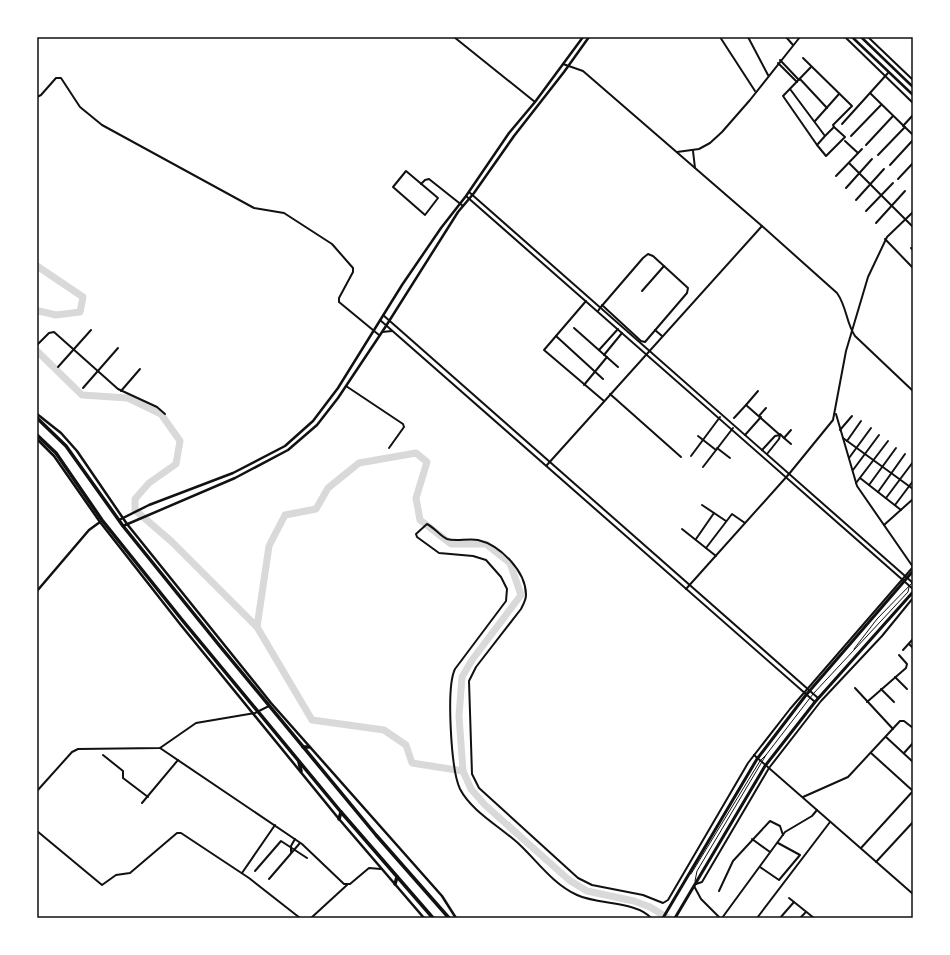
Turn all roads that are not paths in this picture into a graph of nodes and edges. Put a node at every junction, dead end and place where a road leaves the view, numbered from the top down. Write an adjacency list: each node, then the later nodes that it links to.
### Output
1 (454, 37): 30 (street)
2 (583, 37): 15 (street)
3 (589, 37): 16 (street)
4 (720, 37): 25 (street)
5 (748, 37): 19 (street)
6 (786, 37): 12 (street)
7 (800, 37): 12 (street)
8 (845, 37): 20 (street)
9 (852, 37): 18 (street)
10 (861, 37): 23 (street)
11 (868, 37): 22 (street)
12 (793, 45): 14 (street)
13 (803, 58): 17 (street)
14 (779, 62): 19 (street); 21 (street)
15 (563, 64): 16 (street); 30 (street)
16 (569, 65): 49 (street); 67 (street)
17 (811, 67): 21 (street); 26 (street)
18 (888, 73): 20 (street); 28 (street)
19 (768, 75): 25 (street)
20 (885, 76): 27 (street); 31 (street)
21 (799, 80): 24 (street); 33 (street)
22 (913, 80)
23 (913, 87)
24 (790, 89): 36 (street); 45 (street)
25 (755, 92): 48 (street)
26 (839, 94): 33 (street); 39 (street)
27 (870, 94): 32 (street); 37 (street)
28 (913, 95)
29 (37, 97): 96 (street)
30 (535, 102): 66 (street)
31 (913, 103)
32 (882, 105): 35 (street); 42 (street)
33 (826, 108): 36 (street)
34 (913, 115): 38 (street)
35 (893, 116): 38 (street); 46 (street)
36 (815, 121): 41 (street)
37 (842, 124)
38 (904, 126): 40 (street); 51 (street)
39 (834, 127): 41 (street); 45 (street)
40 (913, 135)
41 (825, 136): 45 (street)
42 (851, 136)
43 (913, 140): 55 (street)
44 (845, 141): 50 (street)
45 (817, 145)
46 (866, 145)
47 (862, 149): 50 (street)
48 (693, 151): 49 (street); 56 (street)
49 (677, 152): 56 (street)
50 (858, 153): 53 (street)
51 (878, 155)
52 (872, 160): 58 (street)
53 (849, 163): 58 (street); 59 (street)
54 (913, 163): 60 (street)
55 (890, 165)
56 (695, 168): 79 (street)
57 (884, 169): 63 (street)
58 (859, 173): 63 (street); 64 (street)
59 (836, 176)
60 (898, 179)
61 (893, 183): 68 (street)
62 (421, 184): 62 (street); 72 (street)
63 (871, 184): 68 (street); 71 (street)
64 (846, 188)
65 (905, 191): 74 (street)
66 (469, 192): 67 (street); 69 (street)
67 (473, 195): 70 (street); 86 (street)
68 (882, 195): 74 (street); 75 (street)
69 (466, 196): 70 (street); 72 (street)
70 (470, 199): 73 (street); 85 (street)
71 (856, 200)
72 (459, 203): 73 (street); 88 (street)
73 (463, 206): 90 (street)
74 (892, 206): 77 (street); 78 (street)
75 (866, 211)
76 (913, 212): 77 (street)
77 (905, 219): 80 (street); 81 (street)
78 (876, 223)
79 (762, 226): 98 (street); 103 (street)
80 (913, 227)
81 (886, 240): 83 (street); 98 (street)
82 (664, 266): 84 (street); 86 (street); 95 (street)
83 (913, 268)
84 (642, 291)
85 (586, 301): 87 (street); 102 (street)
86 (601, 306): 87 (street); 95 (street); 108 (street)
87 (598, 311): 93 (street)
88 (383, 315): 89 (street); 90 (street)
89 (380, 320): 91 (street); 96 (street)
90 (389, 321): 91 (street); 168 (street)
91 (386, 326): 97 (street); 99 (street)
92 (574, 328): 107 (street)
93 (618, 329): 100 (street); 107 (street)
94 (91, 330): 106 (street)
95 (656, 330): 103 (street)
96 (374, 331): 101 (street); 136 (street)
97 (392, 331): 99 (street); 170 (street)
98 (851, 331): 121 (street); 128 (street)
99 (382, 332): 101 (street)
100 (622, 332): 109 (street); 110 (street)
101 (379, 335): 119 (street)
102 (556, 336): 116 (street); 118 (street)
103 (662, 336): 108 (street)
104 (37, 345): 106 (street)
105 (118, 348): 115 (street)
106 (74, 350): 112 (street); 115 (street)
107 (599, 350): 110 (street)
108 (649, 351): 109 (street); 144 (street)
109 (646, 353): 124 (street); 132 (street)
110 (604, 354): 111 (street)
111 (607, 358): 113 (street); 116 (street)
112 (58, 367)
113 (618, 367)
114 (140, 369): 122 (street)
115 (98, 371): 120 (street); 122 (street)
116 (595, 372): 117 (street); 118 (street)
117 (603, 379)
118 (584, 385): 125 (street)
119 (346, 386): 138 (street); 155 (street)
120 (83, 388)
121 (913, 390)
122 (121, 391): 130 (street)
123 (758, 391): 126 (street)
124 (610, 394): 125 (street); 164 (street)
125 (604, 401): 168 (street)
126 (746, 405): 133 (street); 135 (street)
127 (766, 408): 133 (street)
128 (835, 412): 142 (street); 175 (street)
129 (37, 414): 190 (street)
130 (165, 414)
131 (852, 416): 142 (street)
132 (720, 417): 139 (street); 151 (street)
133 (760, 417): 144 (street); 145 (street)
134 (37, 418): 191 (highway)
135 (734, 418)
136 (313, 421): 138 (street); 190 (street)
137 (861, 421): 152 (street)
138 (317, 425): 195 (street)
139 (733, 428): 158 (street); 175 (street)
140 (871, 428): 156 (street)
141 (791, 430): 149 (street)
142 (840, 430): 150 (street)
143 (37, 435): 192 (highway)
144 (745, 435): 159 (street)
145 (780, 435): 149 (street); 159 (street); 160 (street)
146 (879, 435): 161 (street)
147 (698, 436): 151 (street)
148 (37, 438): 192 (street)
149 (784, 438): 154 (street)
150 (843, 438): 152 (street); 166 (street)
151 (703, 440): 158 (street); 163 (street)
152 (846, 441): 156 (street)
153 (888, 441): 167 (street)
154 (791, 444)
155 (388, 448)
156 (856, 448): 161 (street); 166 (street)
157 (896, 448): 172 (street)
158 (717, 449): 165 (street); 171 (street)
159 (762, 450): 160 (street)
160 (767, 454): 175 (street)
161 (865, 454): 167 (street); 173 (street)
162 (905, 454): 174 (street)
163 (691, 456)
164 (681, 457)
165 (730, 458)
166 (849, 458): 173 (street)
167 (874, 460): 172 (street); 176 (street)
168 (550, 462): 170 (street); 205 (street)
169 (913, 462): 177 (street)
170 (547, 465): 208 (street)
171 (703, 467)
172 (883, 467): 174 (street); 180 (street)
173 (853, 470): 179 (street)
174 (892, 474): 177 (street); 183 (street)
175 (788, 475): 194 (street); 203 (street)
176 (860, 478): 179 (street); 180 (street)
177 (900, 480): 181 (street); 184 (street)
178 (913, 481): 181 (street)
179 (856, 483): 196 (street)
180 (869, 485): 183 (street)
181 (909, 486): 182 (street); 187 (street)
182 (913, 489)
183 (878, 492): 184 (street)
184 (886, 498): 187 (street)
185 (913, 499): 188 (street)
186 (702, 505): 189 (street)
187 (895, 505): 188 (street)
188 (901, 510): 196 (street)
189 (714, 513): 193 (street); 199 (street)
190 (123, 518): 191 (street); 195 (street)
191 (119, 520): 197 (highway)
192 (101, 521): 209 (street); 231 (highway)
193 (726, 521): 194 (street); 200 (street)
194 (745, 523): 201 (street)
195 (127, 524): 197 (street); 230 (street)
196 (884, 525): 202 (street)
197 (123, 526): 230 (highway)
198 (682, 529): 199 (street)
199 (696, 540): 200 (street)
200 (706, 548): 201 (street)
201 (716, 556): 205 (street)
202 (913, 569): 203 (main road)
203 (905, 579): 204 (street); 206 (street); 222 (main road)
204 (913, 583): 206 (lane)
205 (690, 585): 208 (street); 222 (street)
206 (909, 586): 207 (street); 215 (lane); 215 (lane)
207 (913, 588)
208 (686, 589): 223 (street)
209 (37, 591)
210 (913, 592): 226 (main road)
211 (913, 598): 248 (street)
212 (913, 639): 213 (street)
213 (908, 644): 214 (street); 216 (street)
214 (913, 648)
215 (854, 649): 224 (lane)
216 (903, 650)
217 (899, 655): 218 (street)
218 (895, 677): 220 (street); 221 (street)
219 (855, 688): 228 (street)
220 (881, 689): 228 (street); 229 (street)
221 (907, 689)
222 (808, 690): 223 (main road); 224 (street)
223 (805, 694): 225 (street); 242 (street); 245 (main road)
224 (813, 694): 225 (lane); 226 (street)
225 (810, 698): 227 (street); 243 (lane)
226 (818, 698): 227 (main road)
227 (815, 702): 248 (main road)
228 (867, 702): 233 (street)
229 (894, 702)
230 (271, 706): 231 (street); 236 (highway); 237 (street)
231 (257, 713): 238 (street); 246 (highway); 249 (street)
232 (913, 728): 233 (street)
233 (893, 729): 234 (street)
234 (886, 737): 239 (street); 240 (street)
235 (913, 743): 240 (street)
236 (303, 747): 237 (highway); 294 (highway)
237 (309, 747): 295 (street)
238 (160, 748): 244 (street); 250 (street)
239 (871, 753): 251 (street); 253 (street)
240 (904, 753): 247 (street)
241 (103, 755): 252 (street)
242 (754, 755): 245 (street); 296 (street)
243 (766, 755): 245 (lane); 248 (lane)
244 (178, 760): 252 (street); 260 (street)
245 (758, 760): 248 (street); 297 (main road)
246 (299, 761): 249 (highway); 256 (highway)
247 (913, 762)
248 (765, 766): 253 (street); 284 (main road); 284 (street)
249 (300, 771): 257 (street)
250 (37, 791)
251 (913, 791): 268 (street)
252 (148, 797): 254 (street)
253 (802, 797): 255 (street)
254 (142, 803)
255 (817, 810): 258 (street); 262 (street)
256 (341, 812): 257 (highway); 280 (highway)
257 (339, 819): 277 (street)
258 (830, 822): 268 (street); 274 (street)
259 (913, 822): 275 (street)
260 (275, 825): 263 (street); 279 (street)
261 (37, 831): 279 (street)
262 (783, 835): 264 (street); 266 (street)
263 (295, 839): 265 (street); 267 (street)
264 (752, 839): 271 (street); 285 (street)
265 (300, 843): 269 (street); 282 (street)
266 (778, 843): 271 (street); 272 (street)
267 (290, 846): 269 (street); 270 (street); 278 (street)
268 (861, 848): 275 (street)
269 (295, 850): 270 (street); 273 (street)
270 (291, 852): 281 (street)
271 (770, 852): 276 (street)
272 (800, 855): 274 (street); 276 (street)
273 (307, 858)
274 (804, 858): 300 (street)
275 (876, 862): 286 (street)
276 (760, 867): 299 (street)
277 (381, 869): 282 (street); 283 (street)
278 (255, 871)
279 (242, 873): 291 (street)
280 (397, 877): 283 (highway); 290 (highway)
281 (269, 879)
282 (348, 884): 292 (street)
283 (395, 884): 293 (street)
284 (695, 885): 298 (main road); 299 (street)
285 (719, 891)
286 (913, 894)
287 (790, 898): 288 (street)
288 (794, 902): 289 (street); 301 (street)
289 (806, 912): 302 (street); 303 (street)
290 (431, 917)
291 (300, 918)
292 (311, 918)
293 (424, 918)
294 (448, 918)
295 (456, 918)
296 (651, 918)
297 (663, 918)
298 (675, 918)
299 (721, 918)
300 (757, 918)
301 (780, 918)
302 (800, 918)
303 (814, 918)

